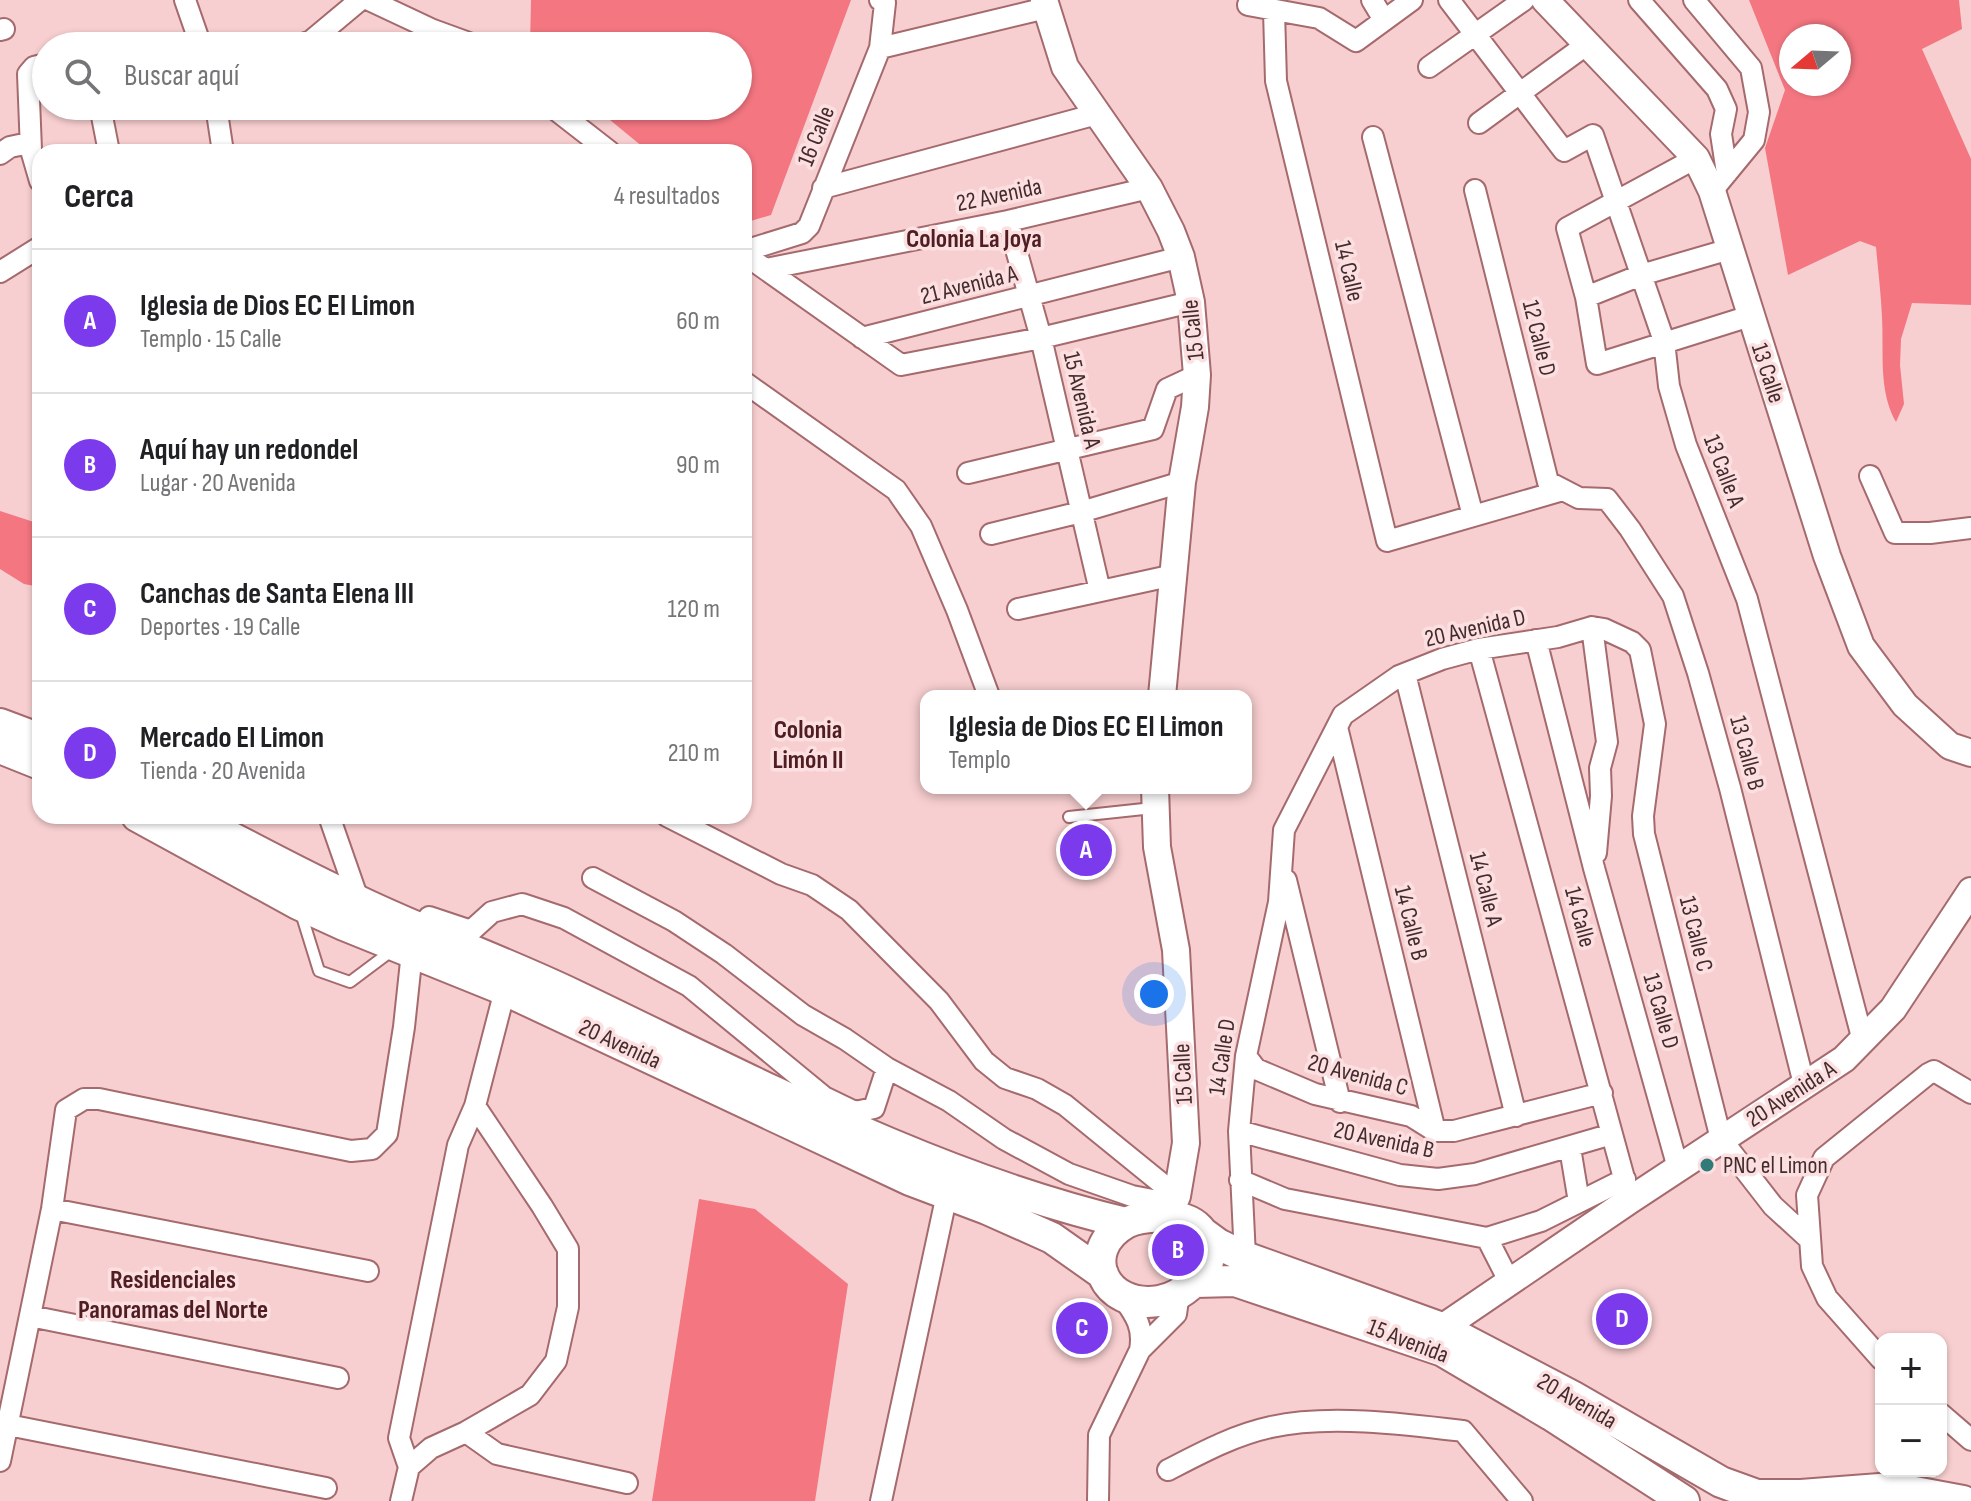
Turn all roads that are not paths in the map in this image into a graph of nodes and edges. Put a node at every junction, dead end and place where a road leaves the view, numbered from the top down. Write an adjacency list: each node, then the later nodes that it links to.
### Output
1 (185, 0): 16 (street)
2 (360, 0): 17 (street)
3 (369, 0): 18 (street)
4 (1372, 0): 15 (street)
5 (1412, 0): 15 (street)
6 (1449, 0): 19 (street, 13 Calle A)
7 (1524, 0): 19 (street)
8 (1545, 0): 20 (street, 13 Calle)
9 (1639, 0): 38 (street)
10 (1694, 0): 38 (street)
11 (888, 1): 21 (street, 16 Calle)
12 (1045, 4): 21 (street); 25 (street, 15 Calle)
13 (1248, 5): 14 (street)
14 (1274, 11): 15 (street); 67 (street, 14 Calle)
15 (1384, 20)
16 (196, 32)
17 (322, 32)
18 (438, 32)
19 (1474, 35): 22 (street); 24 (street, 13 Calle A)
20 (1586, 45): 24 (street); 37 (street, 13 Calle)
21 (880, 48): 39 (street, 16 Calle)
22 (1429, 67)
23 (32, 69): 34 (street)
24 (1520, 92): 29 (street); 42 (street, 13 Calle A)
25 (1097, 114): 39 (street); 40 (street, 15 Calle)
26 (103, 120): 31 (street)
27 (218, 120): 32 (street)
28 (569, 120): 33 (street)
29 (1479, 123)
30 (1373, 137): 67 (street)
31 (107, 144)
32 (222, 144)
33 (600, 144)
34 (31, 150): 35 (street); 36 (street)
35 (32, 153)
36 (0, 154)
37 (1696, 158): 38 (street, 13 Calle); 42 (street)
38 (1720, 182): 45 (street, 13 Calle)
39 (823, 188): 44 (street, 16 Calle)
40 (1149, 188): 43 (street, 22 Avenida); 47 (street, 15 Calle)
41 (1475, 190): 65 (street, 12 Calle D)
42 (1616, 202): 51 (street, 13 Calle A); 53 (street)
43 (1008, 221): 49 (street, 22 Avenida); 52 (street, 15 Avenida A)
44 (752, 249)
45 (1730, 249): 51 (street); 55 (street, 13 Calle)
46 (32, 252): 50 (street)
47 (1181, 257): 52 (street, 21 Avenida A); 54 (street, 15 Calle)
48 (752, 258): 49 (street)
49 (766, 269): 56 (street)
50 (0, 272)
51 (1641, 275): 53 (street); 58 (street, 13 Calle A)
52 (1031, 296): 56 (street, 21 Avenida A); 57 (street, 15 Avenida A)
53 (1586, 297): 58 (street)
54 (1191, 302): 57 (street); 59 (street, 15 Calle)
55 (1750, 316): 58 (street); 83 (street, 13 Calle)
56 (862, 338): 57 (street)
57 (1041, 338): 61 (street, 15 Avenida A)
58 (1664, 341): 99 (street, 13 Calle A)
59 (1197, 375): 61 (street); 64 (street, 15 Calle)
60 (752, 388): 77 (street)
61 (1066, 451): 62 (street); 66 (street, 15 Avenida A)
62 (968, 473)
63 (1870, 476): 68 (street)
64 (1182, 482): 66 (street); 70 (street, 15 Calle)
65 (1563, 490): 67 (street); 102 (street, 13 Calle B)
66 (1081, 512): 69 (street); 71 (street, 15 Avenida A)
67 (1473, 516)
68 (1971, 528)
69 (991, 534)
70 (1174, 575): 71 (street); 78 (street, 15 Calle)
71 (1100, 591): 72 (street)
72 (1018, 609)
73 (1598, 628): 74 (street, 20 Avenida D); 92 (street, 13 Calle D); 111 (street, 13 Calle C)
74 (1536, 640): 75 (street, 20 Avenida D); 92 (street, 13 Calle D)
75 (1479, 649): 76 (street, 20 Avenida D); 103 (street, 14 Calle)
76 (1405, 674): 80 (street, 20 Avenida D); 107 (street, 14 Calle A)
77 (987, 690)
78 (1163, 690)
79 (0, 724): 81 (main road)
80 (1337, 727): 91 (street, 20 Avenida D); 109 (street, 14 Calle B)
81 (32, 736)
82 (0, 748): 84 (main road)
83 (1971, 753)
84 (32, 761)
85 (1155, 798): 86 (lane); 118 (street, 15 Calle)
86 (1069, 817)
87 (152, 824): 96 (main road, 20 Avenida)
88 (207, 824): 95 (main road, 20 Avenida)
89 (332, 824): 95 (street)
90 (683, 824): 118 (street)
91 (1283, 866): 100 (street, 14 Calle D); 105 (street)
92 (1594, 868): 113 (street, 13 Calle D)
93 (593, 878): 101 (street)
94 (1971, 891): 99 (street, 20 Avenida A)
95 (359, 902): 97 (main road, 20 Avenida)
96 (298, 904): 97 (main road, 20 Avenida); 97 (lane)
97 (411, 943): 98 (main road, 20 Avenida); 101 (street, 20 Avenida); 119 (street); 120 (main road, 20 Avenida)
98 (505, 990): 106 (street); 116 (main road, 20 Avenida)
99 (1863, 1041): 102 (street, 20 Avenida A)
100 (1246, 1056): 105 (street, 20 Avenida C); 108 (street, 14 Calle D)
101 (887, 1068): 118 (street)
102 (1804, 1084): 111 (street, 20 Avenida A)
103 (1602, 1093): 107 (street); 110 (street, 14 Calle)
104 (1971, 1093): 123 (street)
105 (1340, 1102): 109 (street, 20 Avenida C)
106 (475, 1106): 137 (street); 140 (street)
107 (1516, 1116): 109 (street)
108 (1239, 1131): 112 (street, 20 Avenida B); 114 (street, 14 Calle D)
109 (1435, 1131)
110 (1612, 1134): 112 (street, 20 Avenida B); 115 (street, 14 Calle)
111 (1721, 1139): 113 (street, 20 Avenida A); 123 (street, 13 Calle C)
112 (1570, 1148): 117 (street)
113 (1678, 1168): 115 (street, 20 Avenida A)
114 (1240, 1180): 122 (street, 20 Avenida A); 124 (street, 14 Calle D)
115 (1628, 1190): 117 (street, 20 Avenida A); 127 (street, 20 Avenida A)
116 (947, 1194): 126 (main road, 20 Avenida); 145 (street)
117 (1579, 1202): 122 (street, 20 Avenida A)
118 (1173, 1206): 120 (main road); 121 (main road)
119 (52, 1209): 125 (street); 130 (street)
120 (1126, 1223): 126 (main road)
121 (1203, 1233): 124 (main road, 20 Avenida); 128 (main road)
122 (1487, 1238): 127 (street)
123 (1808, 1238): 133 (street)
124 (1245, 1257): 131 (main road, 20 Avenida)
125 (368, 1271)
126 (1103, 1274): 129 (main road)
127 (1509, 1281): 131 (street, 20 Avenida A)
128 (1187, 1288): 129 (main road); 132 (street); 148 (main road, 15 Avenida)
129 (1124, 1299): 132 (street)
130 (30, 1316): 134 (street); 136 (street)
131 (1442, 1328): 149 (main road, 20 Avenida)
132 (1140, 1350): 146 (street)
133 (1875, 1352)
134 (338, 1378)
135 (1947, 1419): 138 (street)
136 (8, 1425): 139 (street); 143 (street)
137 (466, 1432): 140 (street); 142 (street)
138 (1971, 1440)
139 (0, 1461)
140 (409, 1467): 144 (street)
141 (1168, 1470): 147 (street)
142 (627, 1483)
143 (326, 1488)
144 (401, 1501)
145 (881, 1501)
146 (1098, 1501)
147 (1522, 1501)
148 (1684, 1501)
149 (1963, 1501)

